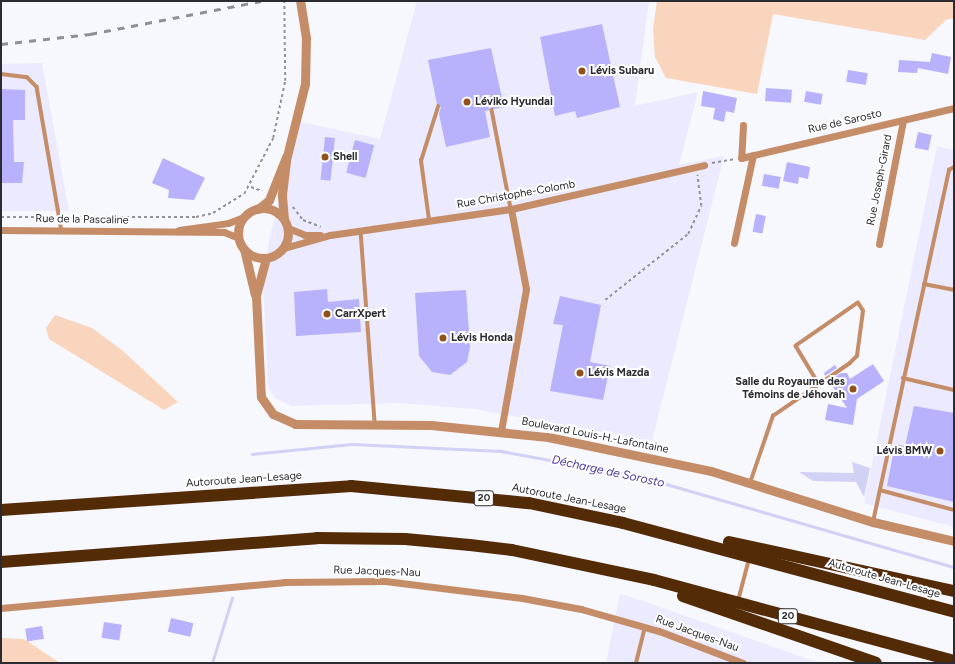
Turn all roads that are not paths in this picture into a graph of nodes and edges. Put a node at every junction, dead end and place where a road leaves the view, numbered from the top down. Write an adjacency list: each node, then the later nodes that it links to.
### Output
1 (300, 1): 8 (street)
2 (1, 74): 18 (lane)
3 (438, 107): 15 (lane)
4 (954, 108): 6 (street, Rue de Sarosto)
5 (492, 110): 13 (lane)
6 (903, 120): 9 (street, Rue de Sarosto); 24 (street, Rue Joseph-Girard)
7 (743, 125): 9 (street, Rue de Sarosto)
8 (287, 156): 12 (street); 16 (street)
9 (753, 156): 23 (street)
10 (704, 165): 13 (street, Rue Christophe-Colomb)
11 (954, 167): 28 (lane)
12 (258, 209): 14 (street); 16 (street)
13 (511, 209): 15 (street, Rue Christophe-Colomb); 35 (street)
14 (244, 217): 20 (street, Rue de la Pascaline); 22 (street)
15 (429, 221): 19 (street, Rue Christophe-Colomb)
16 (286, 224): 21 (street, Rue Christophe-Colomb); 25 (street)
17 (1, 230): 18 (street, Rue de la Pascaline)
18 (62, 231): 20 (street, Rue de la Pascaline)
19 (361, 231): 21 (street, Rue Christophe-Colomb); 34 (lane)
20 (163, 232): 22 (street, Rue de la Pascaline)
21 (330, 235): 25 (street, Rue Christophe-Colomb)
22 (239, 238): 26 (street)
23 (734, 243)
24 (879, 244)
25 (284, 248): 27 (street)
26 (244, 250): 27 (street); 30 (street, Boulevard Louis-H.-Lafontaine)
27 (266, 258): 30 (street, Boulevard Louis-H.-Lafontaine)
28 (924, 284): 29 (lane); 31 (lane)
29 (954, 290)
30 (256, 296): 34 (street, Boulevard Louis-H.-Lafontaine)
31 (903, 378): 33 (lane); 37 (lane)
32 (819, 384): 32 (lane); 36 (lane)
33 (954, 390)
34 (375, 424): 35 (street, Boulevard Louis-H.-Lafontaine)
35 (501, 431): 36 (street, Boulevard Louis-H.-Lafontaine)
36 (750, 484): 41 (street, Boulevard Louis-H.-Lafontaine)
37 (880, 490): 39 (lane); 41 (lane)
38 (1, 510): 40 (highway, Autoroute Jean-Lesage / 20)
39 (954, 510)
40 (595, 515): 43 (highway, Autoroute Jean-Lesage / 20); 46 (highway)
41 (873, 522): 42 (street, Boulevard Louis-H.-Lafontaine)
42 (954, 542)
43 (750, 556): 47 (lane); 49 (highway, Autoroute Jean-Lesage / 20)
44 (1, 562): 45 (highway, 20)
45 (622, 573): 47 (highway, 20); 54 (highway)
46 (954, 591)
47 (738, 602): 51 (highway, 20)
48 (1, 608): 50 (street, Rue Jacques-Nau)
49 (954, 612)
50 (645, 626): 52 (street, Rue Jacques-Nau); 53 (lane)
51 (954, 661)
52 (741, 662)
53 (636, 663)
54 (876, 663)

